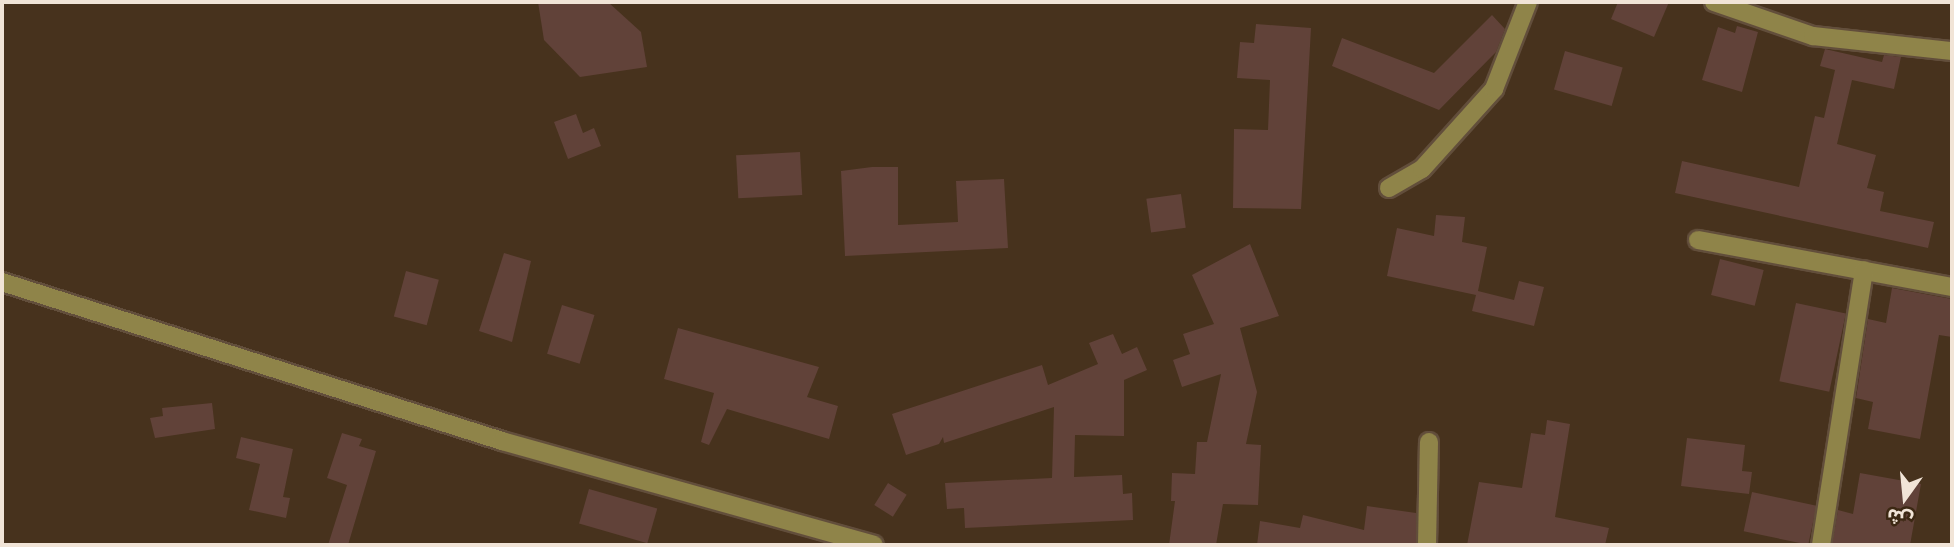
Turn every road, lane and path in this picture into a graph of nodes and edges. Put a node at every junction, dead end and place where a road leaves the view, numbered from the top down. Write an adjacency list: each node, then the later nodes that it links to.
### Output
1 (1528, 2): 4 (street)
2 (1714, 2): 3 (street)
3 (1952, 51)
4 (1389, 188)
5 (1698, 240): 6 (street)
6 (1864, 270): 8 (street); 12 (street)
7 (2, 282): 10 (street)
8 (1952, 287)
9 (1429, 442): 11 (street)
10 (874, 545)
11 (1427, 545)
12 (1821, 545)

